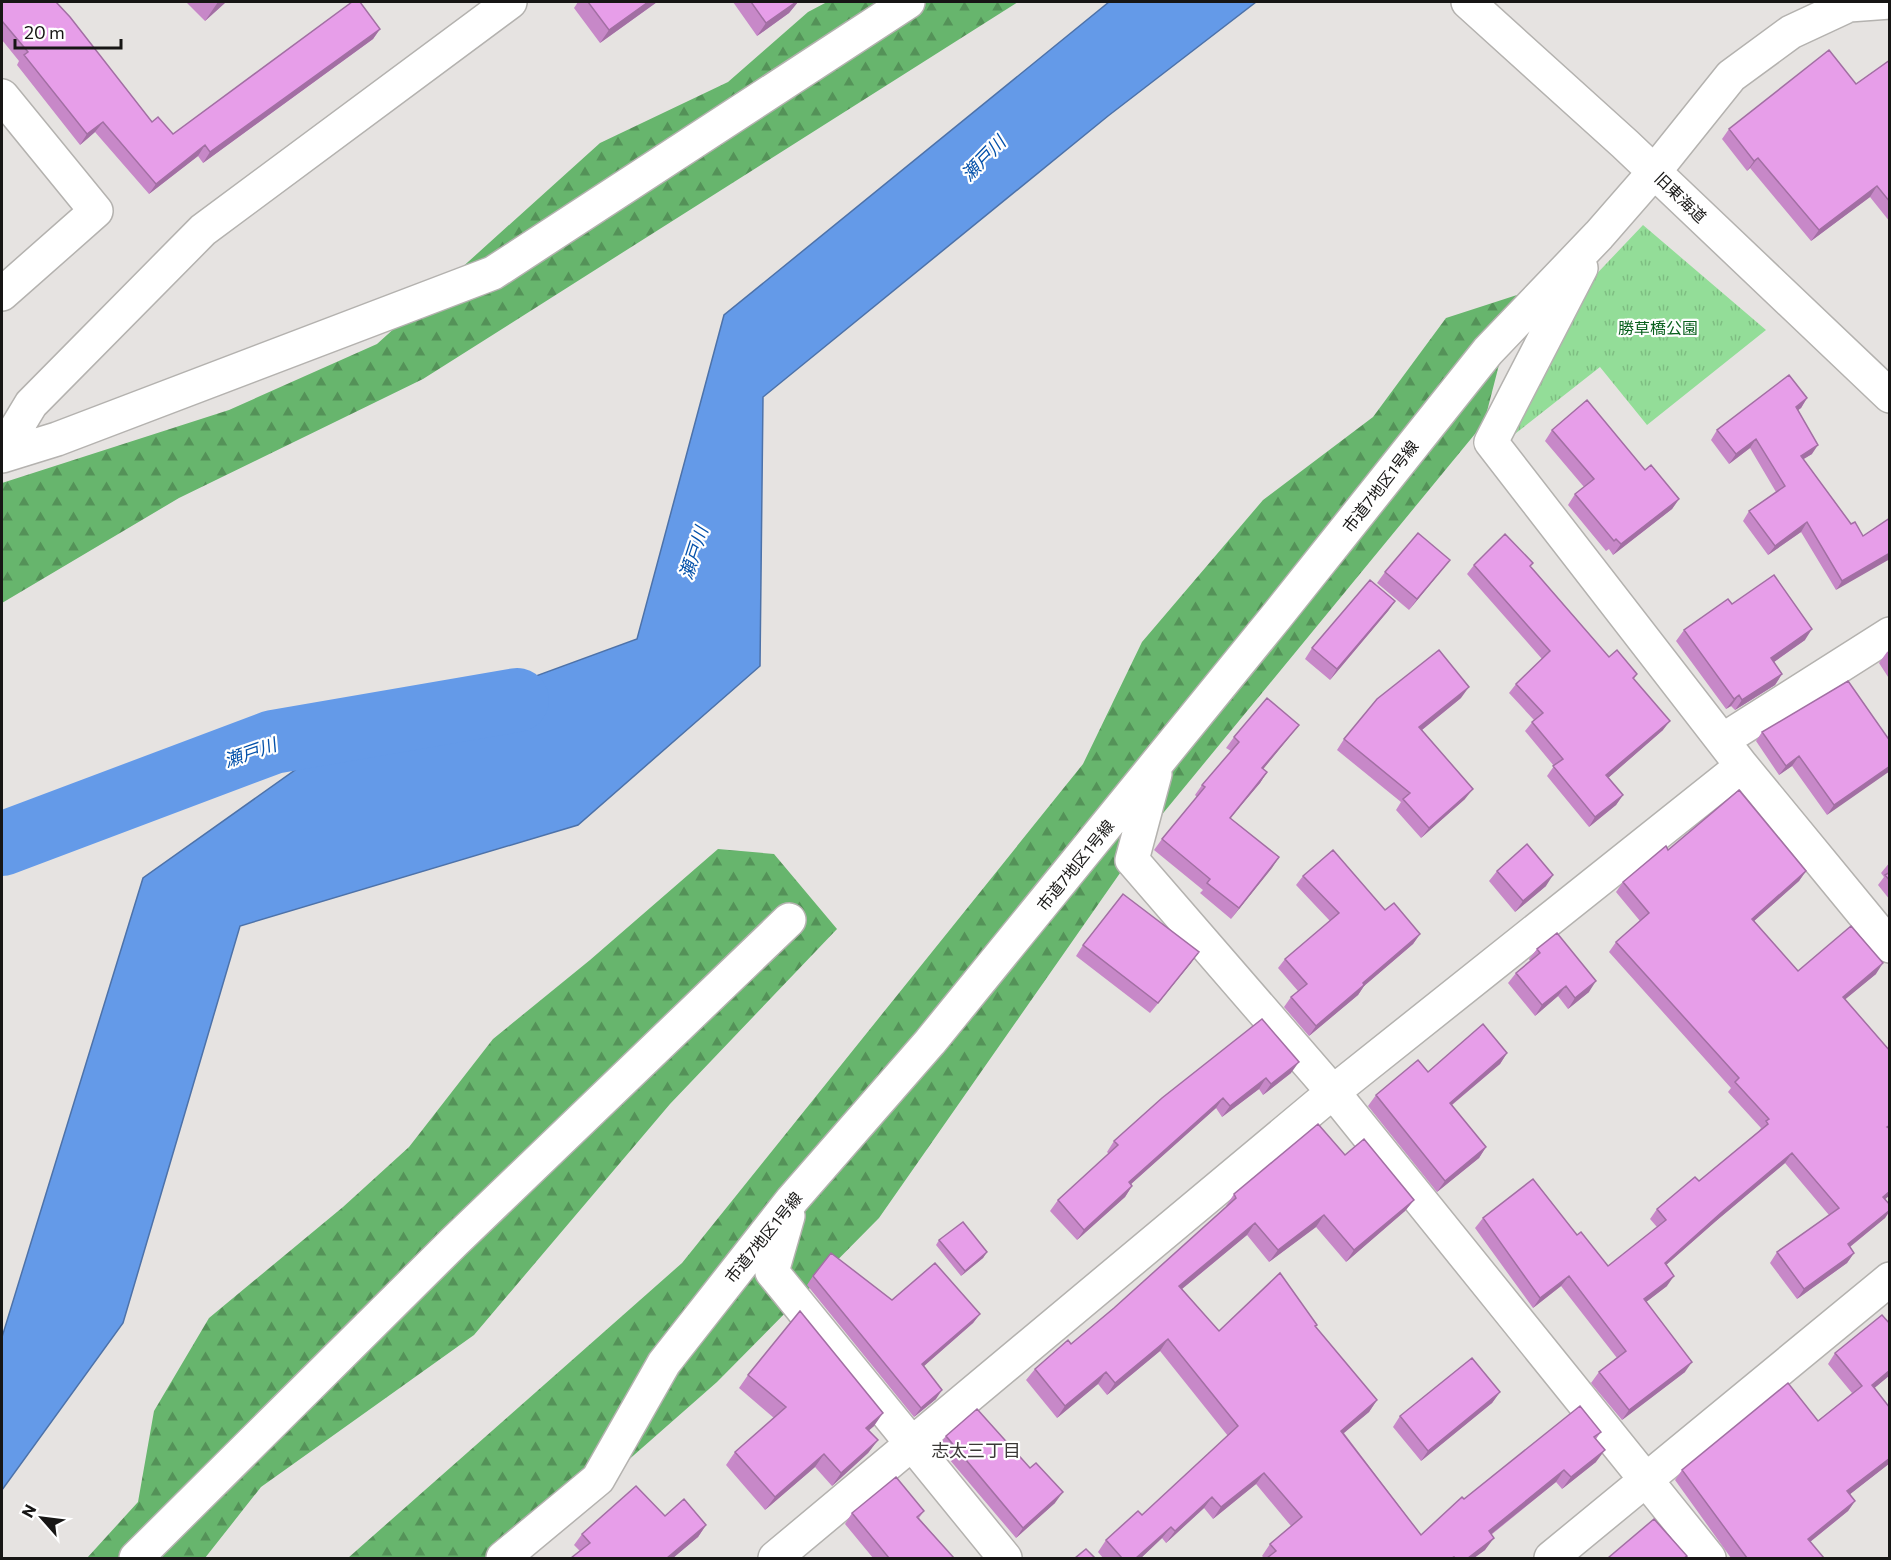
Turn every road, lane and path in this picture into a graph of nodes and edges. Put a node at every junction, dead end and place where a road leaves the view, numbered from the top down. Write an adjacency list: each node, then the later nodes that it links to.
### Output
1 (510, 2): 11 (street)
2 (908, 2): 11 (street)
3 (1468, 2): 7 (street, 旧東海道)
4 (1890, 2): 5 (street)
5 (1853, 3): 7 (street, 市道7地区1号線)
6 (2, 96): 9 (street)
7 (1654, 172): 8 (street, 市道7地区1号線); 10 (street, 旧東海道)
8 (1599, 235): 13 (street); 14 (street, 市道7地区1号線)
9 (2, 294)
10 (1890, 396)
11 (2, 454)
12 (1890, 634): 13 (street)
13 (1732, 753): 16 (street); 17 (street)
14 (1158, 763): 17 (street); 18 (street, 市道7地区1号線)
15 (789, 921): 22 (street)
16 (1890, 946)
17 (1333, 1092): 20 (street); 21 (street)
18 (792, 1200): 20 (street); 23 (street, 市道7地区1号線)
19 (1890, 1280): 21 (street)
20 (914, 1444): 24 (street); 25 (street)
21 (1645, 1480): 26 (street); 27 (street)
22 (136, 1558)
23 (503, 1558)
24 (775, 1558)
25 (1005, 1558)
26 (1551, 1558)
27 (1708, 1558)

